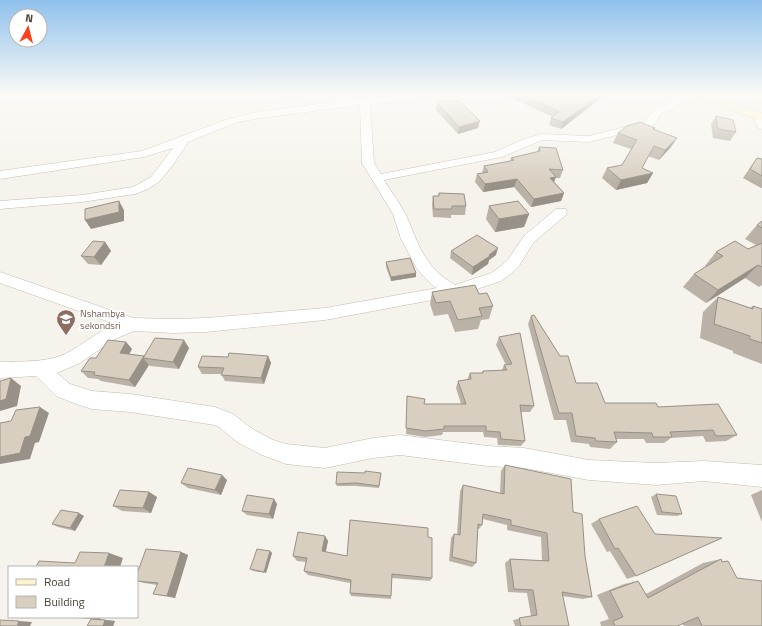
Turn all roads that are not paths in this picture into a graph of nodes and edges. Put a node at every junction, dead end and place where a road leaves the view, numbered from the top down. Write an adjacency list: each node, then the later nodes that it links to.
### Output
1 (224, 124): 4 (street)
2 (367, 124): 6 (street)
3 (646, 124): 6 (street)
4 (184, 140): 5 (street); 7 (street)
5 (0, 175)
6 (378, 178): 10 (street)
7 (0, 205)
8 (561, 212): 10 (street)
9 (0, 277): 11 (street)
10 (454, 291): 11 (street)
11 (133, 324): 12 (street)
12 (40, 368): 13 (street); 14 (street)
13 (0, 370)
14 (762, 476)

